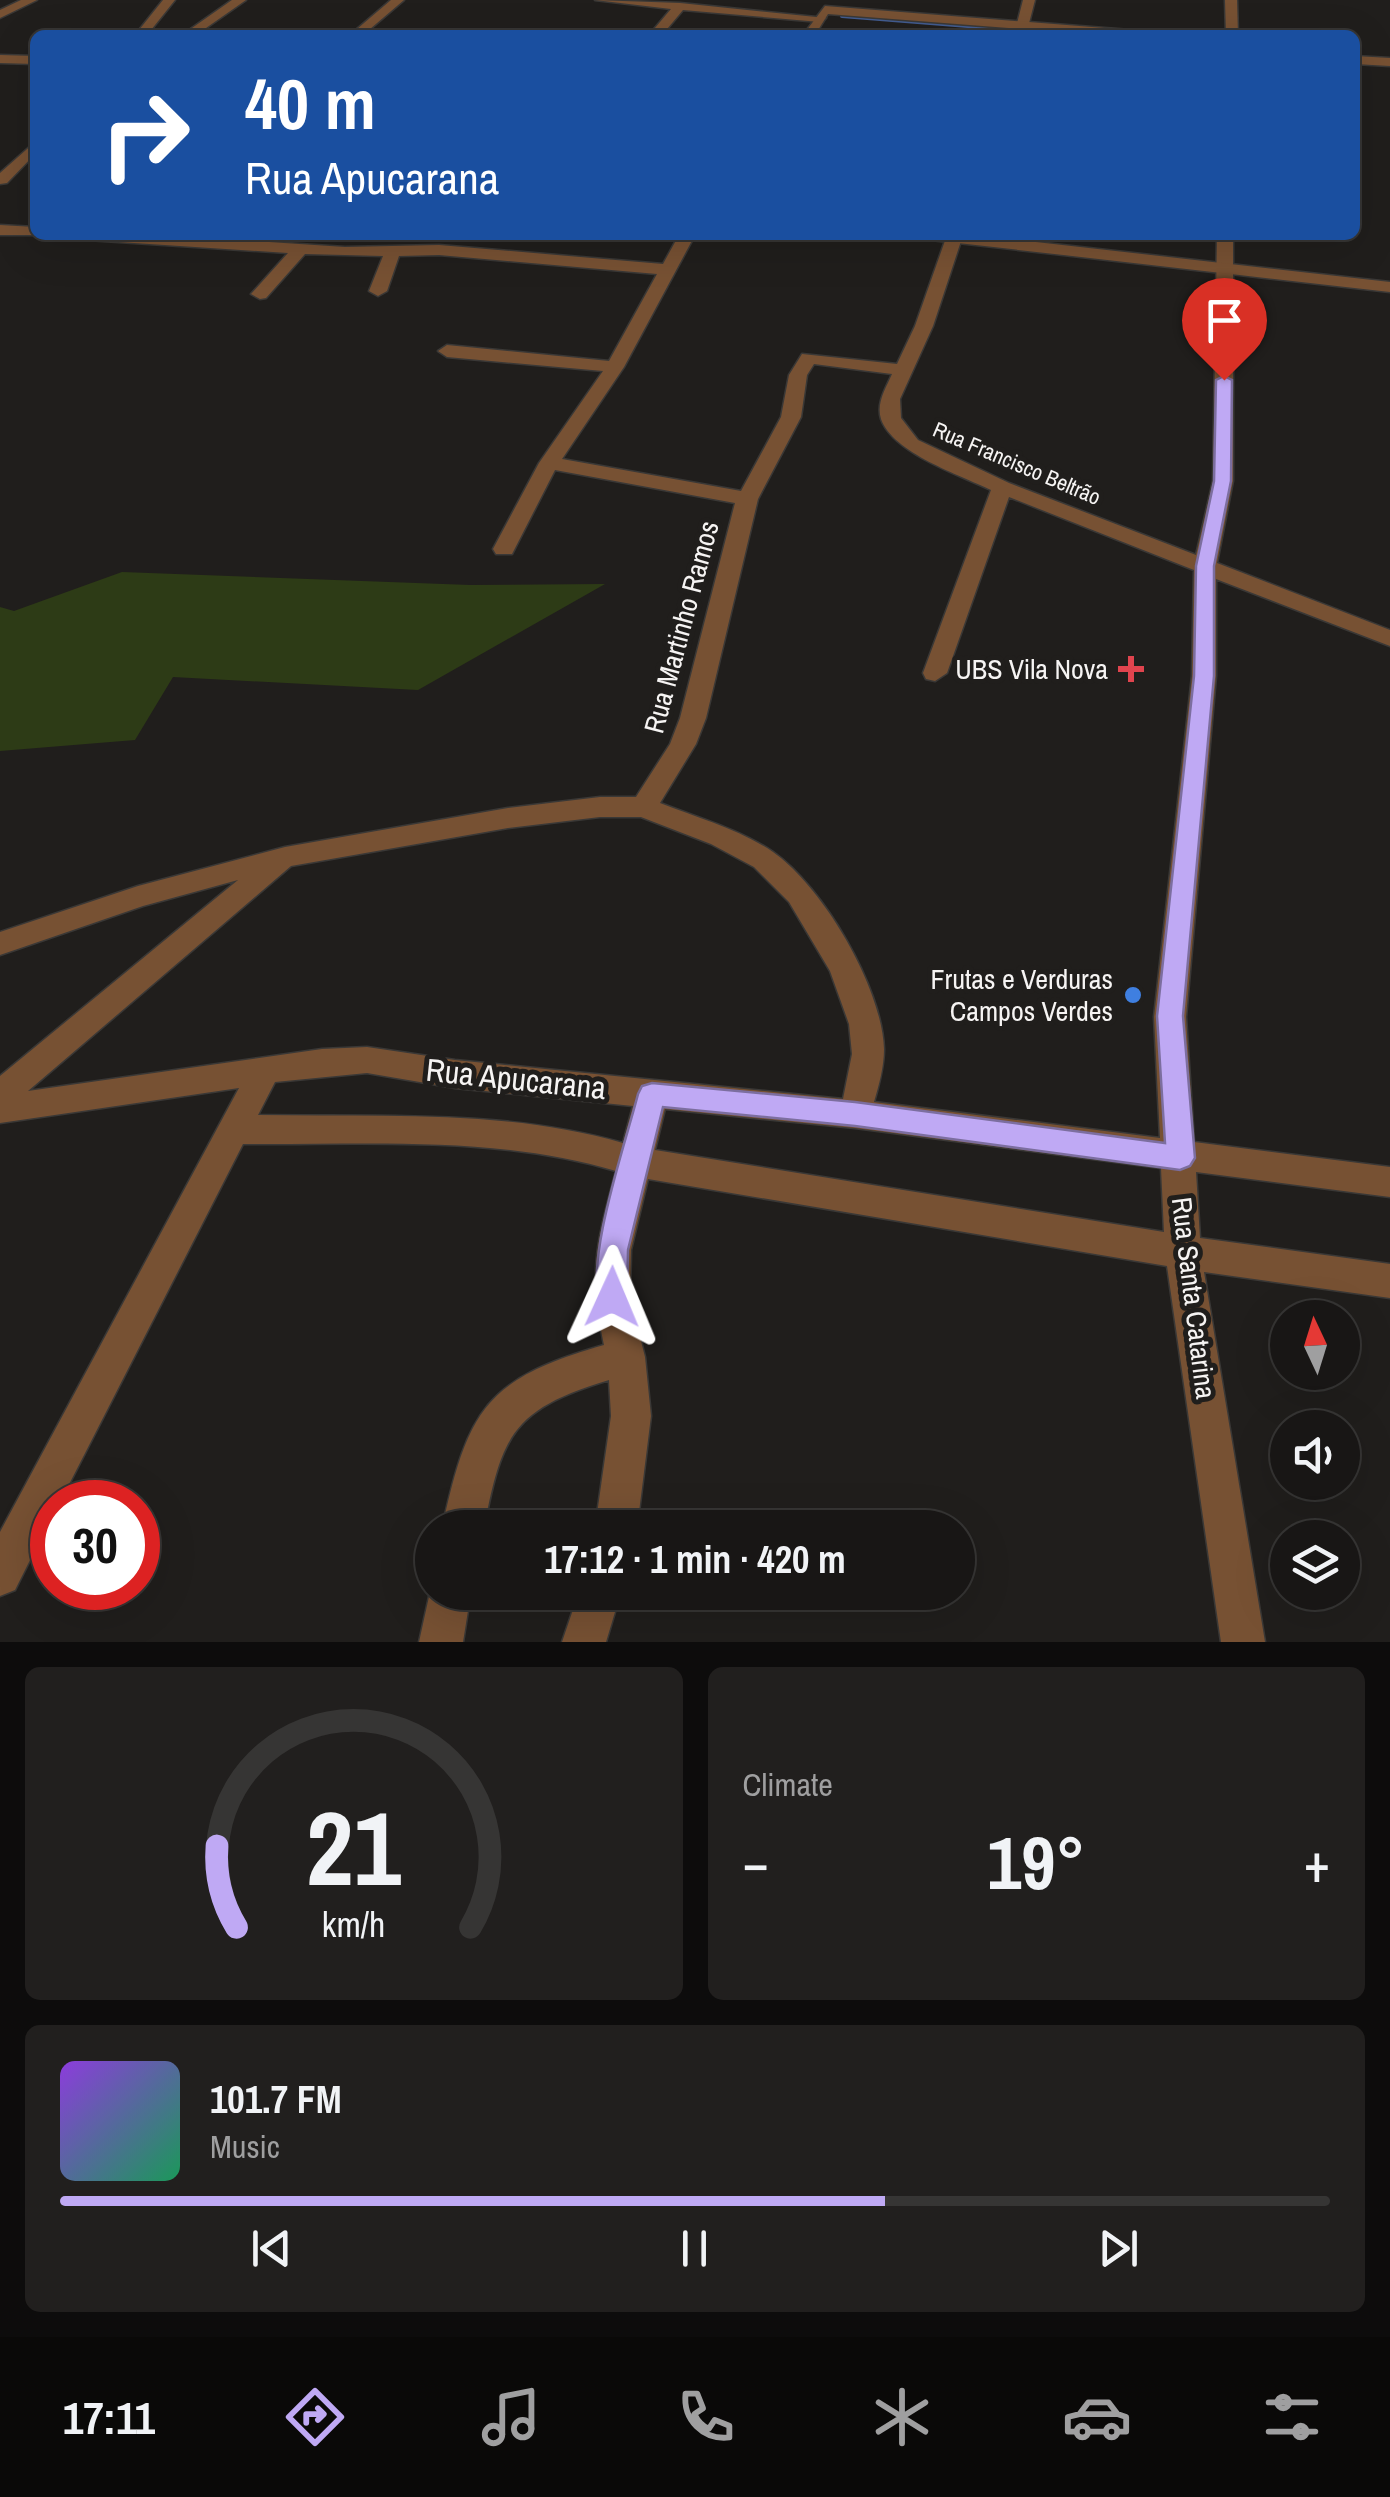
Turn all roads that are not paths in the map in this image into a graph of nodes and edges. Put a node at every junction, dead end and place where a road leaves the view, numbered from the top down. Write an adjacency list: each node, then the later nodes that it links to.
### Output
1 (31, 0): 10 (street)
2 (168, 0): 11 (street)
3 (240, 0): 12 (street)
4 (398, 0): 13 (street)
5 (601, 0): 8 (street)
6 (1029, 0): 15 (street)
7 (1230, 0): 16 (street)
8 (680, 6): 9 (street); 14 (street)
9 (826, 9): 15 (street)
10 (0, 14)
11 (146, 30)
12 (195, 30)
13 (362, 30)
14 (659, 30)
15 (1021, 30)
16 (1232, 30)
17 (1360, 52): 18 (street)
18 (1390, 54)
19 (0, 59): 20 (street)
20 (30, 60)
21 (1360, 60): 22 (street)
22 (1390, 62)
23 (30, 150): 24 (street)
24 (0, 152)
25 (30, 154): 26 (street)
26 (7, 181)
27 (0, 230): 28 (street)
28 (30, 232)
29 (94, 240): 39 (street)
30 (241, 240): 36 (street)
31 (447, 240): 37 (street)
32 (684, 240): 41 (street)
33 (954, 240): 47 (street, Rua Francisco Beltrão)
34 (990, 240): 40 (street)
35 (1225, 240): 40 (street, Rua Santa Catarina)
36 (300, 250): 38 (street); 44 (street)
37 (439, 250): 38 (street); 41 (street)
38 (393, 251): 43 (street)
39 (80, 257)
40 (1224, 267): 42 (street); 52 (street, Rua Santa Catarina)
41 (668, 270): 46 (street)
42 (1390, 287)
43 (378, 291)
44 (260, 294)
45 (447, 352): 46 (street)
46 (615, 367): 48 (street)
47 (902, 370): 49 (street, Rua Francisco Beltrão); 50 (street)
48 (549, 463): 50 (street, Rua Martinho Ramos); 51 (street)
49 (1002, 487): 52 (street, Rua Francisco Beltrão); 54 (street)
50 (746, 500): 55 (street, Rua Martinho Ramos)
51 (504, 548)
52 (1205, 566): 53 (street, Rua Francisco Beltrão); 65 (street, Rua Santa Catarina)
53 (1390, 639)
54 (935, 673)
55 (644, 807): 56 (street); 62 (street)
56 (285, 856): 57 (street); 60 (street)
57 (0, 944)
58 (263, 1074): 59 (street, Rua Apucarana); 61 (street, Rua Apucarana); 63 (street)
59 (652, 1094): 62 (street, Rua Apucarana); 64 (street)
60 (0, 1095)
61 (0, 1109)
62 (855, 1114): 65 (street, Rua Apucarana)
63 (237, 1129): 64 (street); 72 (street)
64 (635, 1162): 67 (street); 69 (street)
65 (1180, 1167): 66 (street, Rua Apucarana); 67 (street, Rua Santa Catarina)
66 (1390, 1182)
67 (1182, 1241): 68 (street); 77 (street, Rua Santa Catarina)
68 (1390, 1281)
69 (626, 1356): 70 (street); 71 (street)
70 (468, 1510)
71 (618, 1510)
72 (0, 1575)
73 (447, 1610): 75 (street)
74 (594, 1610): 76 (street)
75 (441, 1642)
76 (584, 1642)
77 (1242, 1642)

